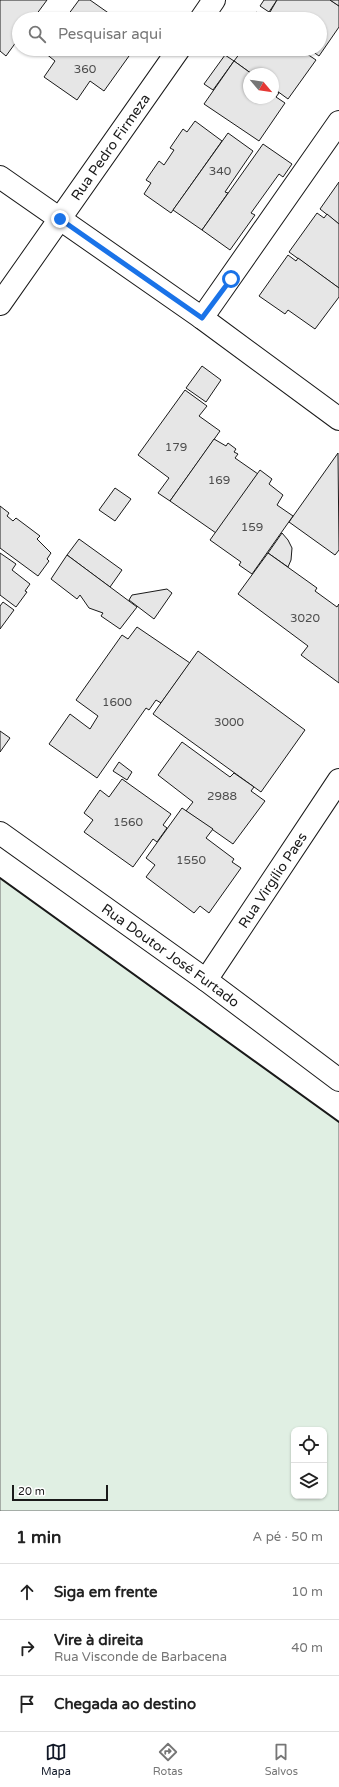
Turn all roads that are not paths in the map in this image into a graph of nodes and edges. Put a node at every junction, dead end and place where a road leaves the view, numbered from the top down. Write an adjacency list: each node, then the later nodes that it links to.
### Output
1 (214, 0): 2 (street)
2 (205, 12)
3 (174, 56): 6 (street, Rua Pedro Firmeza)
4 (339, 122): 8 (street)
5 (0, 177): 6 (street)
6 (60, 219): 7 (street, Rua Pedro Firmeza); 8 (street)
7 (0, 304)
8 (202, 318): 9 (street)
9 (339, 418)
10 (339, 780): 12 (street, Rua Virgílio Paes)
11 (0, 833): 12 (street, Rua Doutor José Furtado)
12 (206, 980): 13 (street, Rua Doutor José Furtado)
13 (339, 1080)

